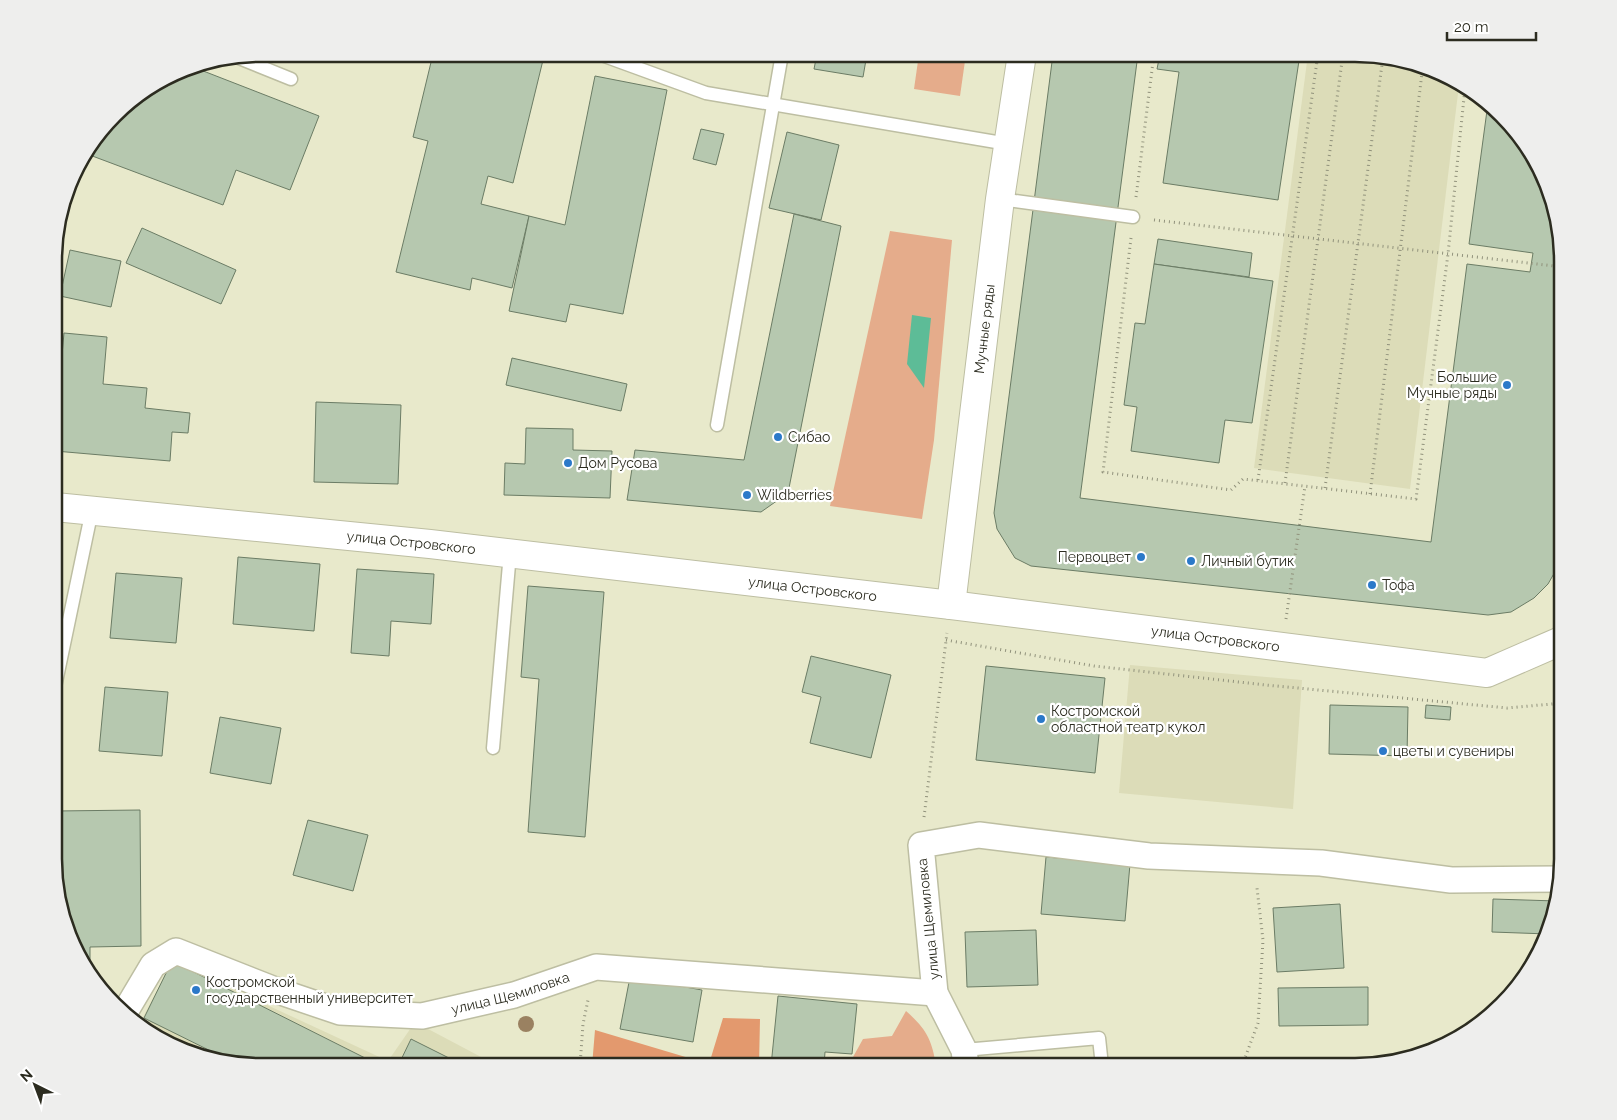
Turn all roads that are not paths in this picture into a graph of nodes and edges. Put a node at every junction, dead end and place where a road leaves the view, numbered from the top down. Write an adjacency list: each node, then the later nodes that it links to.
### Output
1 (620, 62): 6 (lane)
2 (781, 62): 6 (lane)
3 (1021, 62): 7 (street, Мучные ряды)
4 (251, 63): 5 (lane)
5 (291, 79)
6 (773, 104): 7 (lane); 10 (lane)
7 (1008, 144): 8 (street, Мучные ряды)
8 (1000, 199): 9 (lane); 14 (street, Мучные ряды)
9 (1133, 217)
10 (717, 425)
11 (62, 507): 12 (street, улица Островского)
12 (92, 510): 13 (street, улица Островского); 16 (lane)
13 (510, 553): 14 (street, улица Островского); 17 (lane)
14 (951, 605): 15 (street, улица Островского)
15 (1554, 644)
16 (62, 658)
17 (493, 748)
18 (1553, 880): 19 (street, улица Щемиловка)
19 (936, 993): 20 (street, улица Щемиловка); 21 (street, улица Щемиловка)
20 (128, 1006)
21 (965, 1058): 22 (lane)
22 (1101, 1058)

